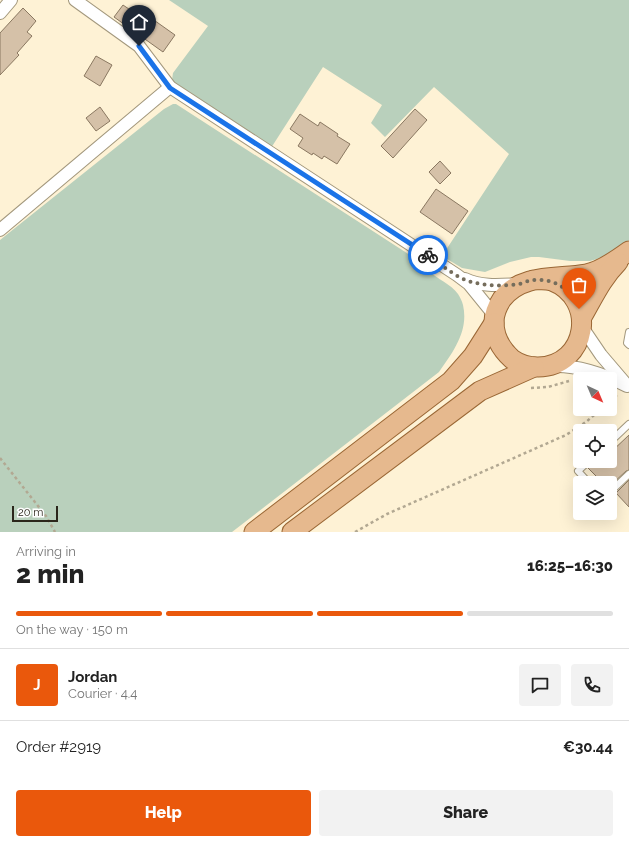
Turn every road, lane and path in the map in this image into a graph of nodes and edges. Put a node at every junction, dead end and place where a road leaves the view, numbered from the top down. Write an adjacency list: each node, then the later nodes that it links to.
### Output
1 (11, 0): 3 (street)
2 (75, 0): 4 (street)
3 (0, 13)
4 (170, 88): 5 (street); 7 (street)
5 (0, 230)
6 (628, 252): 8 (main road); 10 (main road)
7 (457, 275): 8 (street); 9 (street)
8 (526, 282): 9 (main road); 10 (main road)
9 (495, 319): 13 (main road); 24 (main road)
10 (582, 322): 13 (main road); 14 (street)
11 (629, 332): 12 (lane)
12 (629, 345)
13 (539, 367): 14 (street); 25 (main road)
14 (628, 387)
15 (593, 416): 26 (path)
16 (629, 424): 17 (lane)
17 (617, 435)
18 (0, 458): 23 (path)
19 (581, 468): 21 (lane)
20 (629, 474): 22 (lane)
21 (583, 476)
22 (617, 485)
23 (55, 532)
24 (254, 532)
25 (292, 532)
26 (355, 532)

